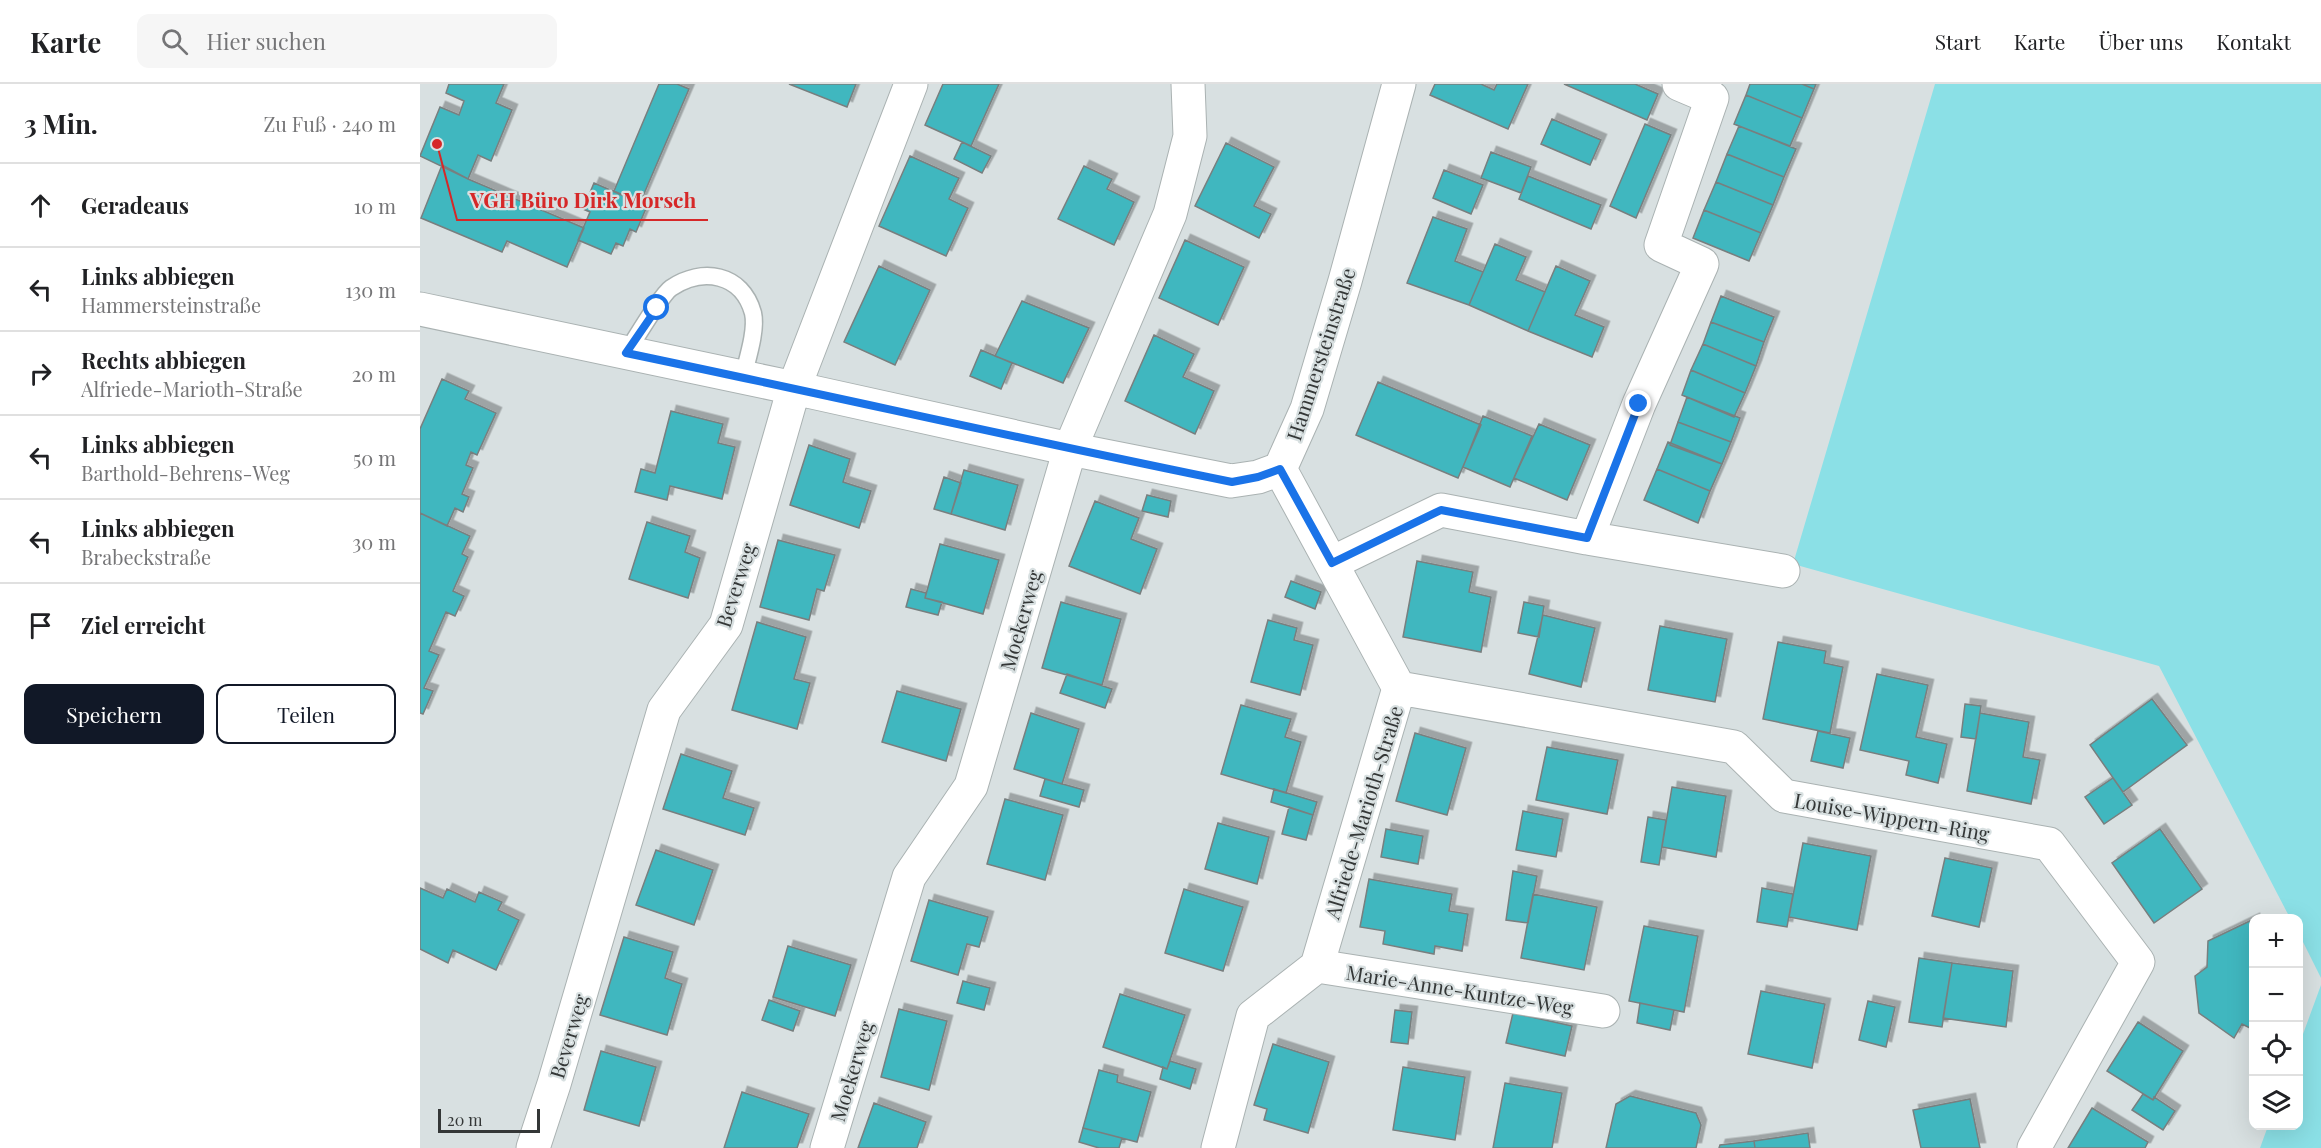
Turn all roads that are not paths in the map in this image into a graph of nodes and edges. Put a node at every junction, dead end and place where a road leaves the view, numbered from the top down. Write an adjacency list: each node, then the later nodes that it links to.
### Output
1 (911, 84): 8 (street, Beverweg)
2 (1188, 84): 9 (street, Moekerweg)
3 (1399, 84): 10 (street, Hammersteinstraße)
4 (1679, 84): 11 (street)
5 (420, 309): 6 (street)
6 (626, 353): 7 (street); 7 (lane)
7 (743, 377): 8 (street)
8 (794, 388): 9 (street); 17 (street, Beverweg)
9 (1070, 449): 10 (street); 18 (street, Moekerweg)
10 (1280, 469): 12 (street, Alfriede-Marioth-Straße)
11 (1587, 538): 12 (street); 13 (street)
12 (1332, 563): 14 (street, Alfriede-Marioth-Straße)
13 (1783, 571)
14 (1399, 688): 15 (street, Alfriede-Marioth-Straße); 20 (street, Louise-Wippern-Ring)
15 (1317, 966): 16 (street, Marie-Anne-Kuntze-Weg); 19 (street)
16 (1603, 1011)
17 (532, 1148)
18 (827, 1148)
19 (1218, 1148)
20 (2034, 1148)

